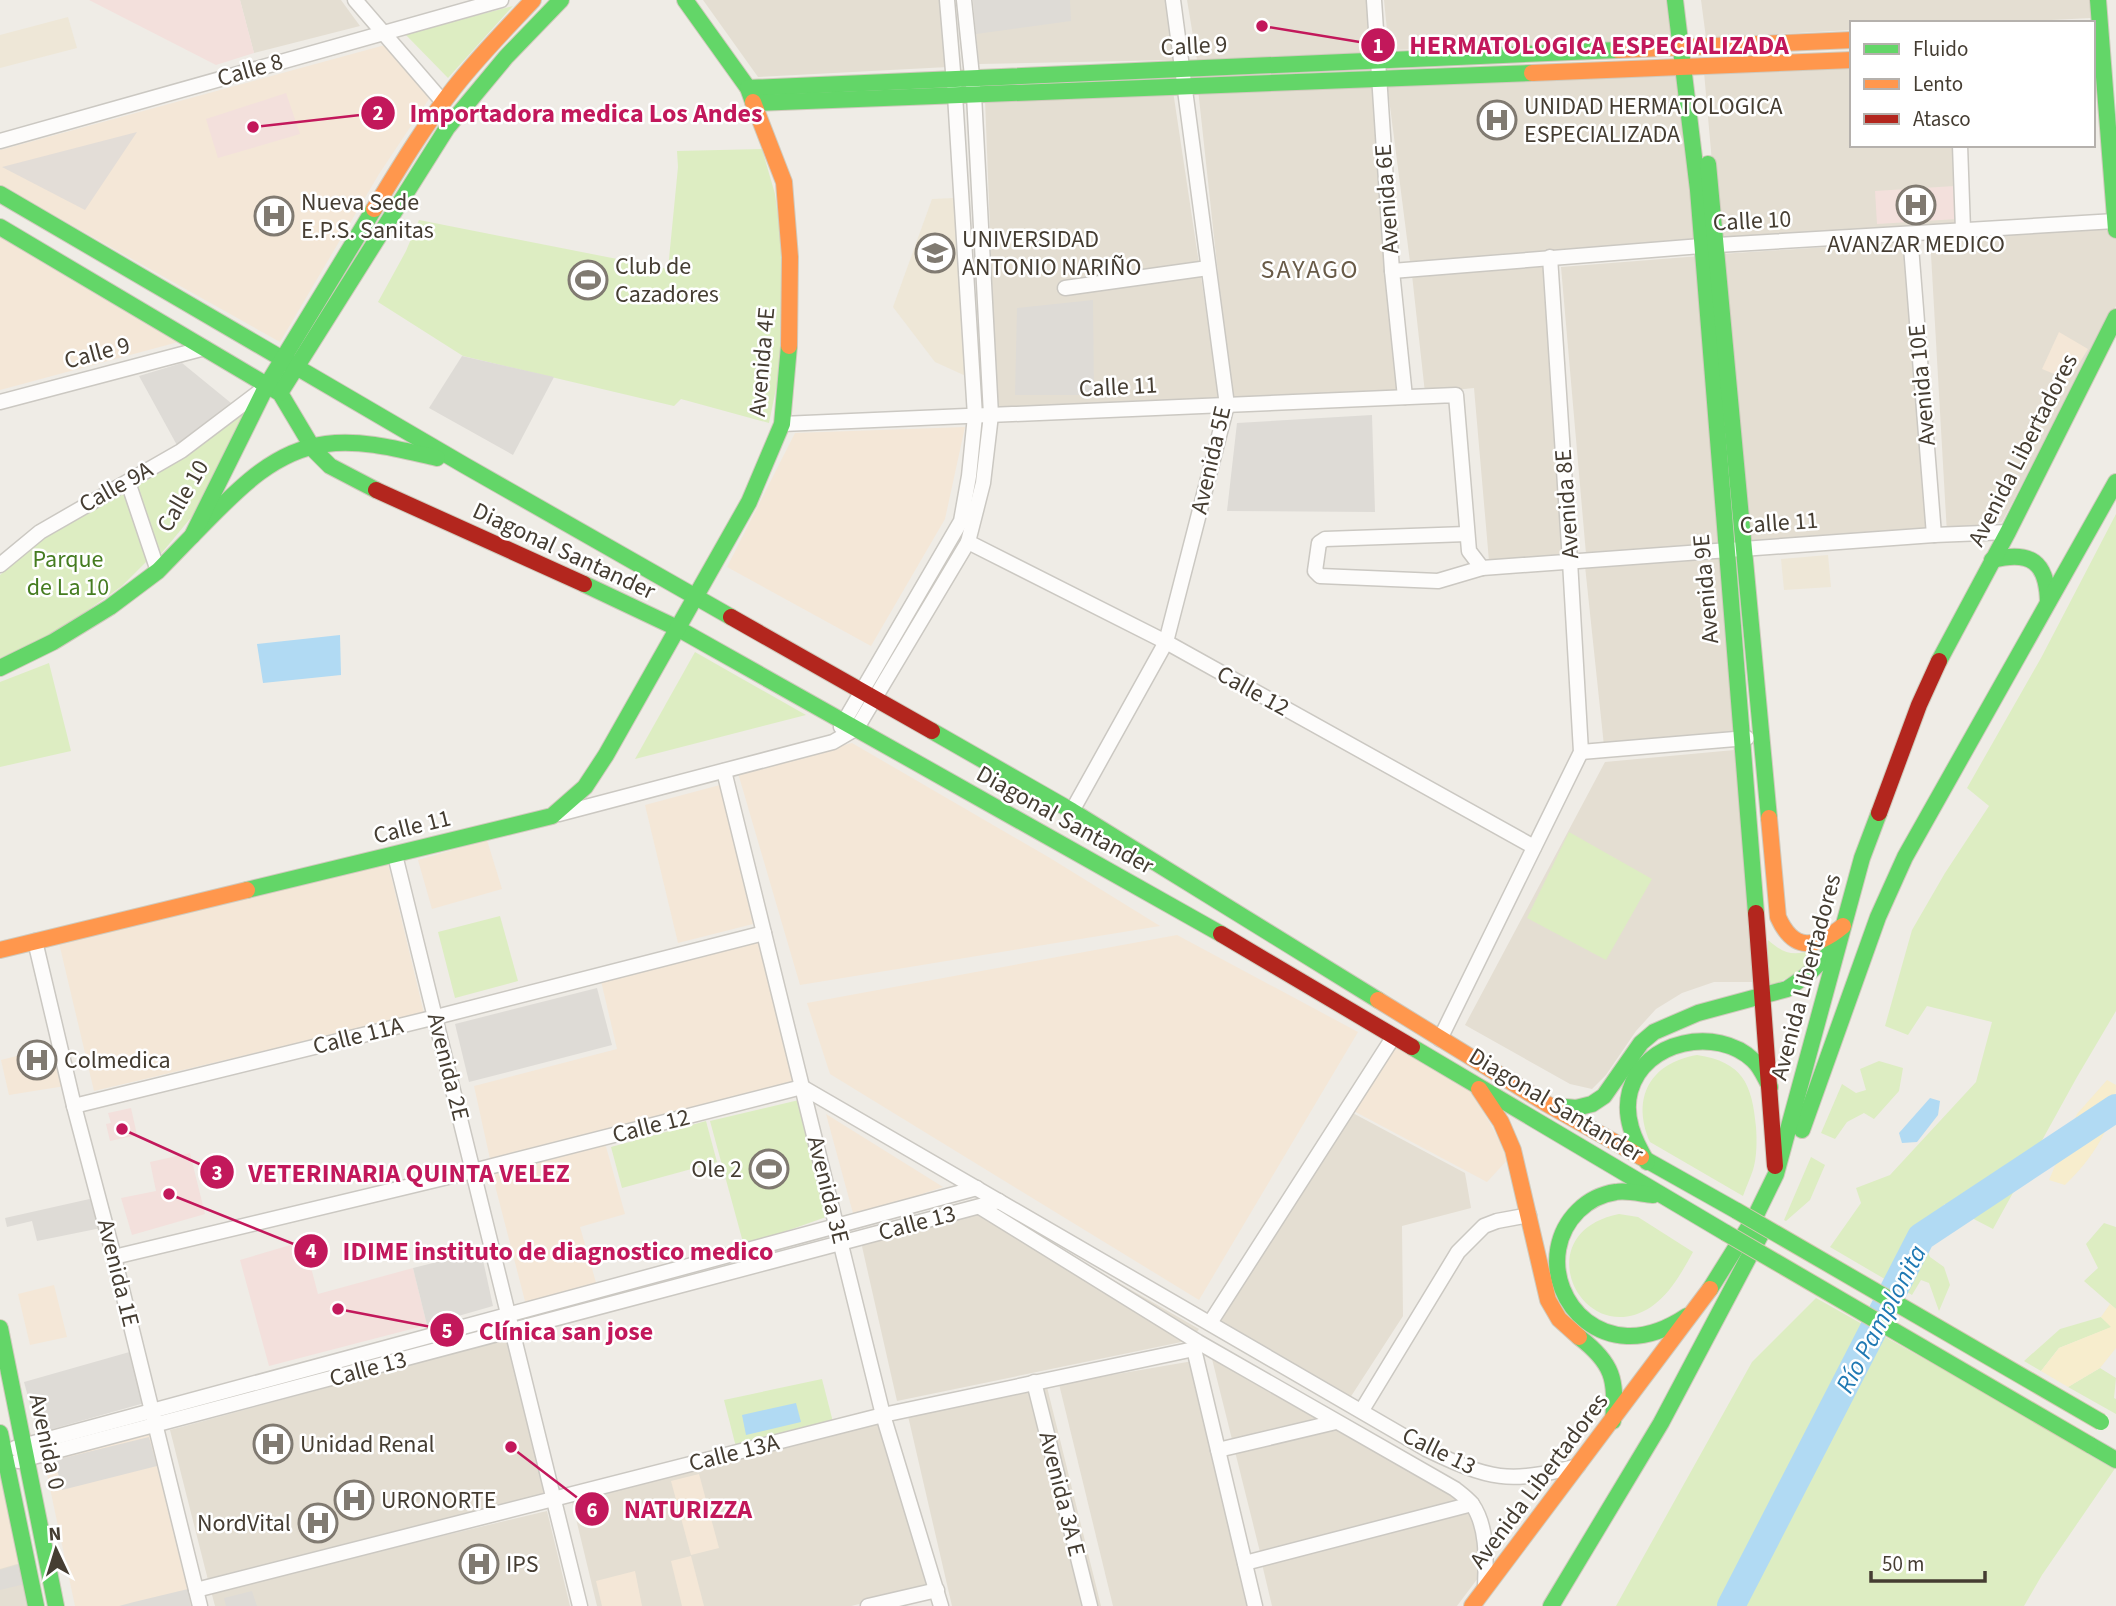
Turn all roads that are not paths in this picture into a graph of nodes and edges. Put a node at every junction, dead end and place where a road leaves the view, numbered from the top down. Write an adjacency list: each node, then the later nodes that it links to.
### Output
1 (355, 0): 15 (street)
2 (501, 0): 15 (street, Calle 8)
3 (533, 0): 31 (main road)
4 (561, 0): 48 (main road)
5 (685, 0): 30 (main road, Avenida 4E)
6 (947, 0): 27 (street)
7 (964, 0): 28 (street)
8 (1173, 0): 23 (street, Avenida 5E)
9 (1374, 0): 21 (street, Avenida 6E)
10 (1675, 0): 17 (main road, Avenida 9E)
11 (1689, 0): 17 (main road, Avenida 9E)
12 (2098, 0): 14 (main road)
13 (2111, 0): 14 (main road)
14 (2106, 29): 18 (main road)
15 (383, 32): 31 (street); 33 (street, Calle 8)
16 (1850, 40): 17 (main road, Calle 9)
17 (1689, 47): 19 (main road, Calle 9); 22 (main road, Avenida 9E)
18 (2106, 48): 24 (main road); 32 (main road)
19 (1588, 52): 21 (main road, Calle 9); 25 (main road)
20 (1850, 60): 22 (main road, Calle 9)
21 (1377, 61): 23 (main road, Calle 9); 26 (street, Avenida 6E)
22 (1691, 67): 25 (main road, Calle 9); 41 (main road, Avenida 9E)
23 (1183, 69): 28 (main road, Calle 9); 29 (street, Avenida 5E)
24 (2116, 69)
25 (1589, 71): 26 (main road, Calle 9)
26 (1378, 79): 29 (main road, Calle 9); 44 (street, Avenida 6E)
27 (955, 87): 28 (main road, Calle 9); 30 (main road, Calle 9); 54 (street)
28 (973, 87): 29 (main road, Calle 9); 53 (street)
29 (1185, 87): 43 (street, Avenida 5E)
30 (752, 96): 55 (main road, Avenida 4E)
31 (443, 102): 48 (main road)
32 (2101, 126): 36 (main road)
33 (0, 141)
34 (1960, 147): 38 (street)
35 (0, 194): 48 (main road, Diagonal Santander)
36 (2115, 221): 38 (street, Calle 10); 39 (main road)
37 (0, 227): 47 (main road, Diagonal Santander)
38 (1963, 230): 40 (street, Calle 10)
39 (2116, 230)
40 (1910, 234): 41 (street, Calle 10); 62 (street, Avenida 10E)
41 (1709, 246): 42 (street, Calle 10); 65 (main road, Avenida 9E); 66 (main road, Avenida 9E)
42 (1550, 257): 44 (street, Calle 10); 69 (street, Avenida 8E)
43 (1208, 268): 45 (street); 52 (street, Avenida 5E)
44 (1392, 271): 50 (street, Avenida 6E)
45 (1065, 288)
46 (2116, 317): 60 (main road, Avenida Libertadores)
47 (206, 348): 49 (main road, Diagonal Santander); 51 (street, Calle 9)
48 (290, 364): 49 (main road, Calle 10); 57 (main road, Diagonal Santander)
49 (274, 389): 56 (main road, Diagonal Santander); 58 (street, Calle 9A); 63 (main road, Calle 10)
50 (1405, 397): 52 (street, Calle 11); 61 (street, Calle 11)
51 (0, 402)
52 (1227, 405): 53 (street, Calle 11); 77 (street, Avenida 5E)
53 (991, 415): 54 (street, Calle 11); 64 (street)
54 (975, 416): 55 (street, Calle 11); 79 (street)
55 (782, 424): 73 (main road, Avenida 4E)
56 (311, 445): 57 (main road); 63 (main road); 67 (main road, Diagonal Santander)
57 (464, 465): 73 (main road, Diagonal Santander)
58 (128, 482): 71 (street, Calle 9A); 72 (street)
59 (2116, 482): 74 (main road, Avenida Libertadores)
60 (2008, 532): 62 (street, Calle 11); 68 (main road, Avenida Libertadores)
61 (1467, 534): 70 (street); 70 (street, Calle 11)
62 (1934, 535): 65 (street, Calle 11)
63 (192, 536): 72 (main road, Calle 10)
64 (968, 542): 77 (street, Calle 12); 79 (street)
65 (1742, 548): 66 (street, Calle 11); 81 (main road, Avenida 9E)
66 (1725, 550): 69 (street, Calle 11); 82 (main road, Avenida 9E)
67 (515, 552): 73 (main road); 76 (main road, Diagonal Santander)
68 (1992, 560): 74 (main road); 89 (main road, Avenida Libertadores)
69 (1570, 561): 70 (street, Calle 11); 83 (street, Avenida 8E)
70 (1477, 564)
71 (0, 565)
72 (159, 571): 78 (main road, Calle 10)
73 (704, 589): 76 (main road, Avenida 4E); 79 (main road, Diagonal Santander)
74 (2048, 602): 148 (main road, Avenida Libertadores)
75 (750, 610): 79 (main road)
76 (677, 628): 80 (main road, Diagonal Santander); 86 (main road, Avenida 4E)
77 (1166, 642): 85 (street, Avenida 5E); 87 (street, Calle 12)
78 (0, 668)
79 (872, 689): 80 (street); 85 (main road, Diagonal Santander)
80 (851, 724): 84 (street, Calle 11); 96 (main road, Diagonal Santander)
81 (1761, 737): 82 (street); 89 (main road, Avenida 9E)
82 (1742, 738): 83 (street); 94 (main road, Avenida 9E)
83 (1581, 752): 87 (street)
84 (724, 771): 86 (street, Calle 11); 90 (street, Avenida 3E)
85 (1072, 811): 97 (main road, Diagonal Santander)
86 (552, 816): 88 (main road, Calle 11)
87 (1534, 847): 97 (street)
88 (395, 855): 91 (main road, Calle 11); 95 (street, Avenida 2E)
89 (1843, 926): 92 (main road, Avenida Libertadores)
90 (764, 933): 95 (street, Calle 11A); 99 (street, Avenida 3E)
91 (35, 941): 93 (main road, Calle 11); 102 (street, Avenida 1E)
92 (1838, 944): 94 (main road); 105 (main road, Avenida Libertadores)
93 (0, 950)
94 (1764, 996): 100 (main road, Avenida 9E); 101 (main road)
95 (436, 1017): 102 (street, Calle 11A); 104 (street, Avenida 2E)
96 (1394, 1036): 98 (main road, Diagonal Santander); 116 (street)
97 (1440, 1039): 101 (main road, Diagonal Santander)
98 (1475, 1083): 108 (main road, Diagonal Santander); 110 (main road)
99 (802, 1087): 104 (street, Calle 12); 106 (street); 111 (street, Avenida 3E)
100 (1770, 1087): 103 (main road); 105 (main road, Avenida 9E)
101 (1547, 1104): 103 (main road, Diagonal Santander)
102 (74, 1106): 113 (street, Avenida 1E)
103 (1647, 1162): 126 (main road, Diagonal Santander, bridge)
104 (473, 1171): 113 (street, Calle 12); 115 (street, Avenida 2E)
105 (1776, 1174): 114 (main road, Avenida Libertadores)
106 (977, 1188): 107 (street); 111 (street, Calle 13)
107 (999, 1201): 109 (street, Calle 13); 116 (street, Calle 13)
108 (1675, 1203): 114 (main road); 131 (main road, Diagonal Santander, bridge)
109 (981, 1206): 112 (street, Calle 13); 119 (street, Calle 13)
110 (1529, 1215): 121 (street); 124 (main road)
111 (837, 1226): 112 (street, Avenida 3E); 115 (street, Calle 13)
112 (841, 1243): 118 (street, Calle 13); 122 (street, Avenida 3E)
113 (114, 1257): 123 (street, Avenida 1E)
114 (1698, 1307): 124 (main road, Avenida Libertadores)
115 (508, 1315): 118 (street, Avenida 2E); 123 (street, Calle 13)
116 (1210, 1323): 121 (street, Calle 13)
117 (0, 1328): 129 (main road, Avenida 0)
118 (512, 1331): 123 (street, Calle 13); 133 (street, Avenida 2E)
119 (1196, 1345): 120 (street, Calle 13A); 125 (street, Calle 13); 128 (street)
120 (1034, 1382): 122 (street, Calle 13A); 145 (street, Avenida 3A E)
121 (1362, 1410): 132 (street, Calle 13)
122 (883, 1415): 133 (street, Calle 13A); 138 (street, Avenida 3E)
123 (154, 1418): 129 (street, Calle 13); 137 (street, Avenida 1E)
124 (1613, 1421): 132 (main road, Avenida Libertadores)
125 (1336, 1422): 128 (street); 134 (street, Calle 13)
126 (2109, 1427)
127 (0, 1433): 130 (main road, Avenida 0)
128 (1218, 1450): 135 (street)
129 (27, 1452): 130 (street, Calle 13); 140 (main road, Avenida 0)
130 (3, 1460): 139 (main road, Avenida 0)
131 (2116, 1460)
132 (1579, 1465): 136 (main road, Avenida Libertadores)
133 (553, 1499): 137 (street, Calle 13A); 142 (street, Avenida 2E)
134 (1472, 1504): 135 (street); 136 (street, Calle 13)
135 (1245, 1563): 146 (street)
136 (1485, 1589): 147 (main road, Avenida Libertadores)
137 (196, 1590): 141 (street, Avenida 1E)
138 (937, 1590): 143 (street); 144 (street, Avenida 3E)
139 (36, 1606)
140 (56, 1606)
141 (200, 1606)
142 (580, 1606)
143 (868, 1606)
144 (941, 1606)
145 (1090, 1606)
146 (1255, 1606)
147 (1472, 1606)
148 (1552, 1606)

